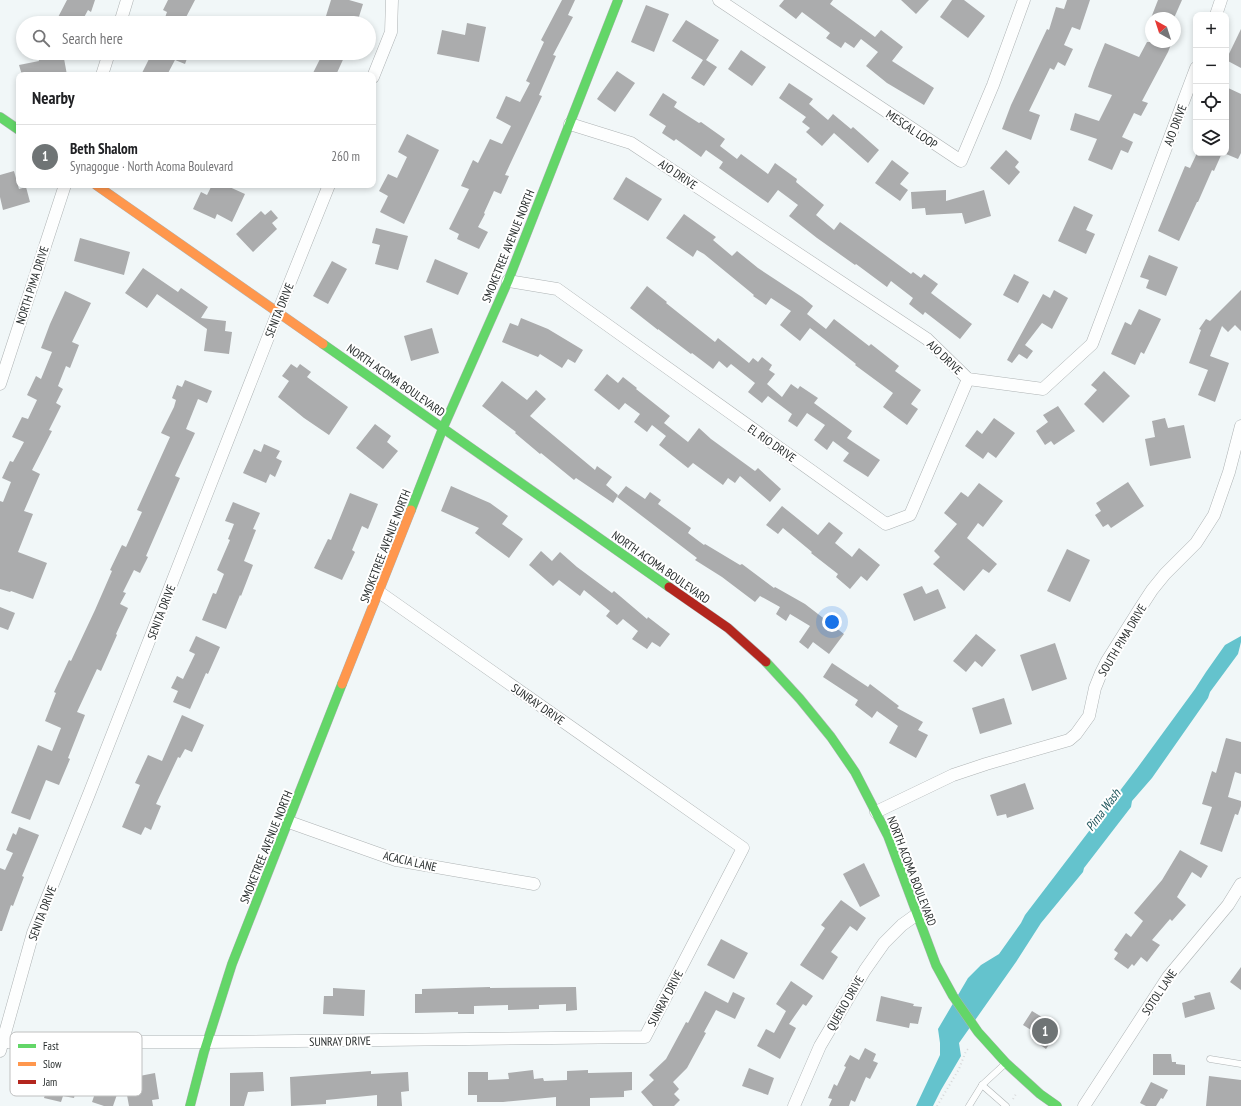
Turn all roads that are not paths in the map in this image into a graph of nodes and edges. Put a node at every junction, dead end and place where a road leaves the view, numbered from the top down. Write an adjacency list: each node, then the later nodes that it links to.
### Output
1 (127, 0): 8 (street)
2 (392, 0): 11 (street)
3 (618, 0): 14 (main road, SMOKETREE AVENUE NORTH)
4 (719, 0): 5 (street, MESCAL LOOP)
5 (1024, 0)
6 (1222, 0): 7 (street)
7 (1217, 12)
8 (122, 16)
9 (107, 60): 10 (street)
10 (103, 72)
11 (375, 72)
12 (1193, 76): 21 (street, AJO DRIVE)
13 (0, 117): 15 (main road)
14 (570, 124): 19 (main road, SMOKETREE AVENUE NORTH); 21 (street, AJO DRIVE)
15 (16, 128)
16 (64, 188): 22 (street, NORTH PIMA DRIVE)
17 (100, 188): 20 (main road, NORTH ACOMA BOULEVARD)
18 (328, 188): 20 (street, SENITA DRIVE)
19 (508, 281): 21 (street, EL RIO DRIVE); 24 (main road, SMOKETREE AVENUE NORTH)
20 (278, 312): 24 (main road, NORTH ACOMA BOULEVARD); 33 (street, SENITA DRIVE)
21 (968, 379)
22 (0, 384)
23 (1241, 426): 26 (street, SOUTH PIMA DRIVE)
24 (443, 428): 25 (main road, SMOKETREE AVENUE NORTH); 26 (main road, NORTH ACOMA BOULEVARD)
25 (379, 592): 27 (main road, SMOKETREE AVENUE NORTH); 31 (street, SUNRAY DRIVE)
26 (876, 812): 30 (main road, NORTH ACOMA BOULEVARD)
27 (289, 822): 28 (street, ACACIA LANE); 31 (main road, SMOKETREE AVENUE NORTH)
28 (534, 884)
29 (1241, 884): 43 (street, SOTOL LANE)
30 (916, 915): 35 (main road, NORTH ACOMA BOULEVARD); 39 (street, QUERIO DRIVE)
31 (207, 1042): 32 (street, SUNRAY DRIVE); 38 (main road, SMOKETREE AVENUE NORTH)
32 (142, 1044)
33 (1, 1047)
34 (1210, 1059): 36 (lane)
35 (1006, 1063): 37 (lane); 42 (main road, NORTH ACOMA BOULEVARD)
36 (1241, 1064)
37 (982, 1085): 40 (lane); 41 (lane)
38 (190, 1106)
39 (794, 1106)
40 (969, 1106)
41 (1006, 1106)
42 (1057, 1106)
43 (1084, 1106)

